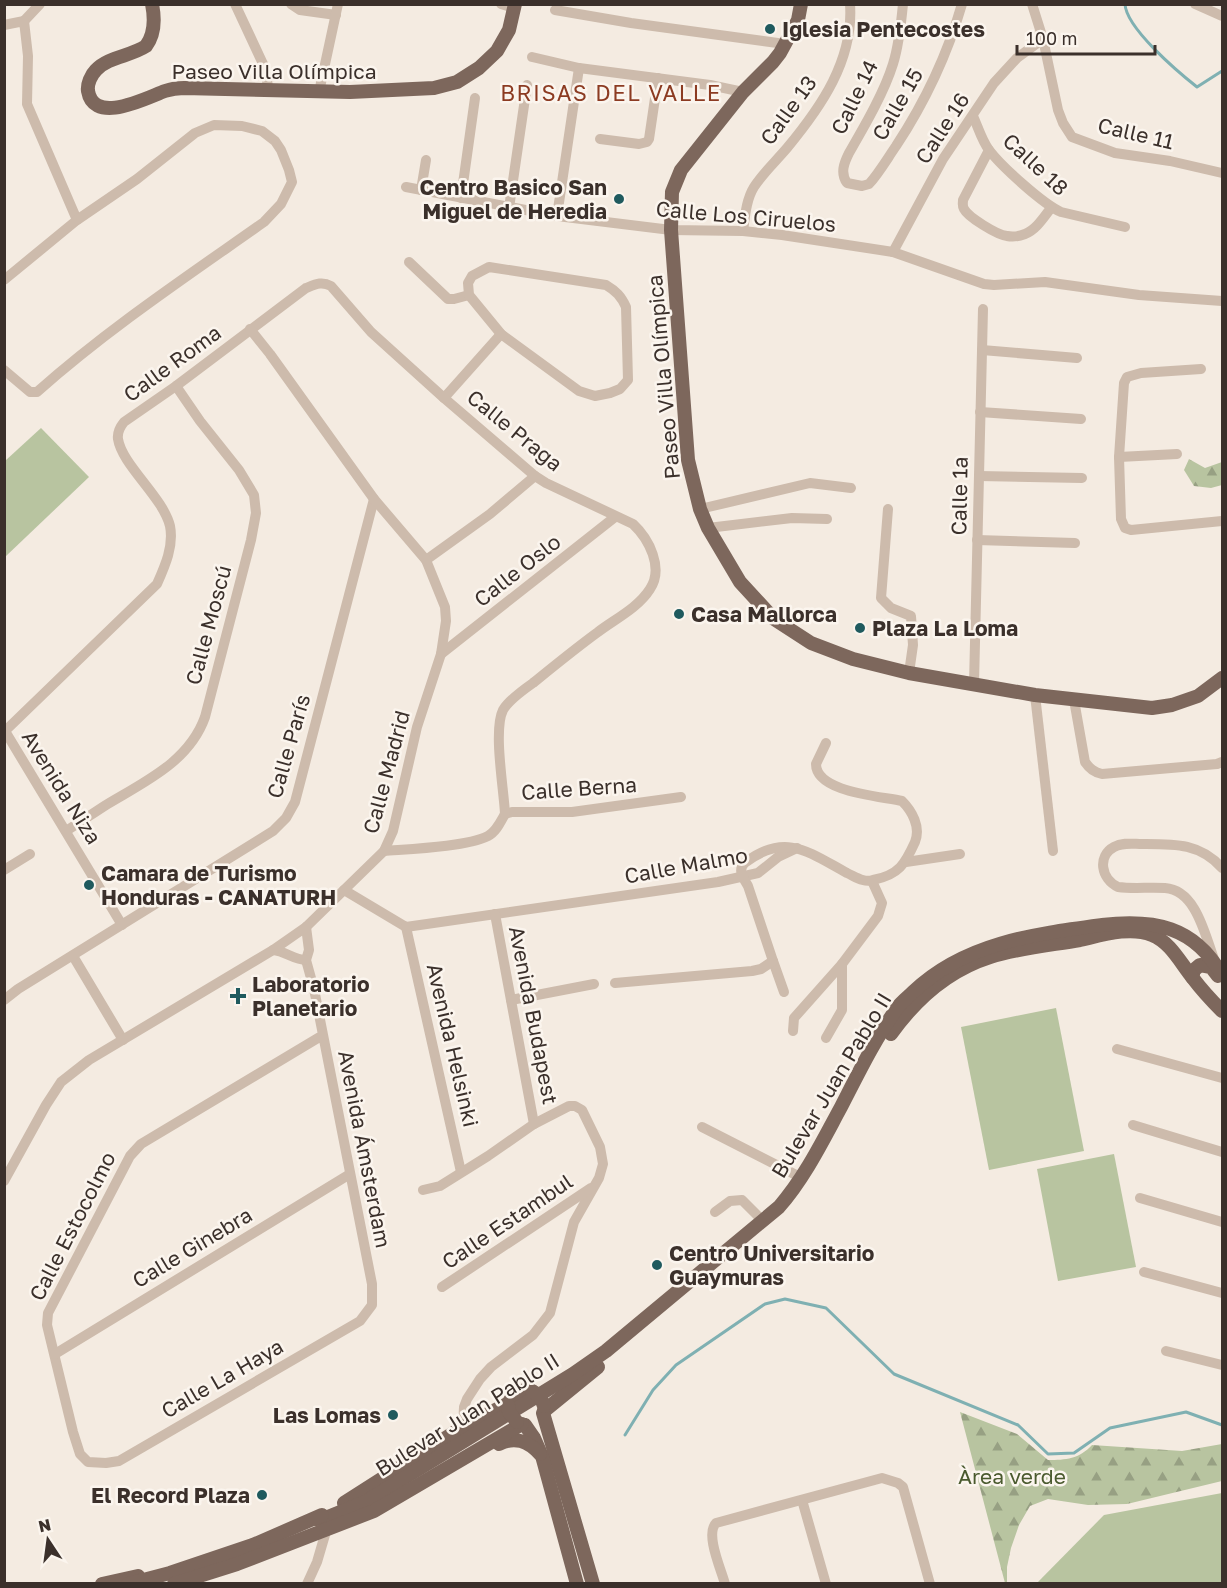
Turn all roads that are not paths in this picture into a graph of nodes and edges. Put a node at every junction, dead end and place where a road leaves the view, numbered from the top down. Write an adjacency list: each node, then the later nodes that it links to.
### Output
1 (40, 4): 15 (street)
2 (152, 4): 23 (main road, Paseo Villa Olímpica)
3 (235, 4): 23 (street)
4 (291, 4): 12 (street)
5 (801, 4): 18 (main road, Paseo Villa Olímpica)
6 (850, 4): 42 (street, Calle 13)
7 (903, 4): 31 (street, Calle 14)
8 (962, 4): 31 (street, Calle 15)
9 (1032, 4): 17 (street, Calle 11)
10 (1195, 4): 14 (street)
11 (510, 6): 24 (main road, Paseo Villa Olímpica)
12 (337, 10): 24 (street)
13 (555, 10): 18 (street)
14 (1222, 16)
15 (24, 21): 16 (street); 39 (street)
16 (4, 25)
17 (1042, 39): 27 (street, Calle 16); 32 (street, Calle 11)
18 (785, 44): 25 (main road, Paseo Villa Olímpica)
19 (532, 57): 20 (street)
20 (579, 68): 21 (street); 38 (street)
21 (658, 78): 25 (street); 28 (street)
22 (527, 86): 36 (street)
23 (269, 91): 24 (main road, Paseo Villa Olímpica)
24 (319, 92)
25 (743, 92): 41 (main road, Paseo Villa Olímpica)
26 (476, 98): 35 (street)
27 (973, 116): 29 (street, Calle 18); 43 (street, Calle 16)
28 (600, 139)
29 (989, 150): 37 (street, Calle 18); 37 (street)
30 (426, 160): 34 (street)
31 (843, 171)
32 (1222, 173)
33 (406, 187): 34 (street, Calle Los Ciruelos)
34 (421, 190): 35 (street, Calle Los Ciruelos)
35 (460, 198): 36 (street, Calle Los Ciruelos)
36 (509, 208): 38 (street, Calle Los Ciruelos)
37 (1051, 208): 40 (street, Calle 18)
38 (557, 216): 41 (street, Calle Los Ciruelos)
39 (77, 220): 45 (street); 55 (street)
40 (1125, 227)
41 (671, 230): 42 (street, Calle Los Ciruelos); 67 (main road, Paseo Villa Olímpica)
42 (743, 231): 43 (street, Calle Los Ciruelos)
43 (893, 252): 48 (street, Calle Los Ciruelos)
44 (409, 262): 47 (street)
45 (4, 280)
46 (331, 286): 50 (street, Calle Roma); 57 (street, Calle Praga)
47 (469, 295): 51 (street); 51 (street)
48 (1222, 301)
49 (983, 309): 52 (street, Calle 1a)
50 (250, 329): 56 (street, Calle Roma); 66 (street, Calle Madrid)
51 (501, 334): 57 (street)
52 (982, 350): 53 (street); 58 (street, Calle 1a)
53 (1077, 358)
54 (1201, 369): 61 (street)
55 (4, 370)
56 (176, 386): 82 (street, Calle Roma); 87 (street, Calle Moscú)
57 (444, 398): 62 (street, Calle Praga)
58 (980, 412): 59 (street); 63 (street, Calle 1a)
59 (1081, 419)
60 (1177, 454): 61 (street)
61 (1119, 457): 71 (street)
62 (535, 476): 69 (street, Calle Praga); 75 (street)
63 (979, 476): 64 (street); 73 (street, Calle 1a)
64 (1082, 478)
65 (851, 488): 67 (street)
66 (374, 499): 75 (street, Calle Madrid); 100 (street, Calle París)
67 (700, 509): 72 (main road, Paseo Villa Olímpica)
68 (888, 509): 77 (street)
69 (615, 517): 76 (street, Calle Oslo); 86 (street, Calle Praga)
70 (827, 519): 72 (street)
71 (1222, 521)
72 (708, 528): 77 (main road, Paseo Villa Olímpica)
73 (977, 540): 74 (street); 79 (street, Calle 1a)
74 (1075, 543)
75 (426, 560): 76 (street, Calle Madrid)
76 (441, 654): 88 (street, Calle Madrid)
77 (909, 674): 79 (main road, Paseo Villa Olímpica)
78 (1222, 678): 81 (main road, Paseo Villa Olímpica)
79 (974, 684): 80 (main road, Paseo Villa Olímpica)
80 (1035, 695): 81 (main road, Paseo Villa Olímpica); 89 (street)
81 (1074, 700): 84 (street)
82 (4, 731): 87 (street, Avenida Niza)
83 (826, 743): 92 (street)
84 (1221, 766)
85 (681, 797): 86 (street, Calle Berna)
86 (505, 814): 88 (street, Calle Berna)
87 (66, 831): 100 (street, Avenida Niza)
88 (384, 850): 97 (street, Calle Madrid)
89 (1053, 851)
90 (30, 854): 94 (street)
91 (960, 854): 92 (street)
92 (906, 862): 96 (street)
93 (1222, 868): 99 (street)
94 (4, 870)
95 (742, 876): 96 (street); 98 (street, Calle Malmo); 107 (street)
96 (872, 881): 108 (street)
97 (344, 890): 101 (street, Calle Madrid); 102 (street)
98 (495, 914): 102 (street, Calle Malmo); 115 (street, Avenida Budapest)
99 (1199, 919): 103 (street); 109 (street)
100 (122, 925): 105 (street, Calle París)
101 (306, 927): 104 (street, Calle Madrid); 106 (street, Avenida Ámsterdam)
102 (406, 927): 128 (street, Avenida Helsinki)
103 (1177, 932): 109 (main road, Bulevar Juan Pablo II); 130 (main road, Bulevar Juan Pablo II)
104 (273, 950): 106 (street); 121 (street, Calle Madrid)
105 (73, 956): 114 (street, Calle París); 121 (street)
106 (306, 960): 119 (street, Avenida Ámsterdam)
107 (773, 961): 111 (street); 113 (street)
108 (842, 964): 118 (street); 120 (street)
109 (1220, 972): 110 (main road)
110 (1192, 977): 116 (main road, Bulevar Juan Pablo II); 142 (main road, Bulevar Juan Pablo II)
111 (615, 983)
112 (594, 984): 115 (street)
113 (783, 992)
114 (4, 1000)
115 (511, 1000): 124 (street, Avenida Budapest)
116 (1217, 1001): 117 (main road, Bulevar Juan Pablo II)
117 (1222, 1011)
118 (793, 1031)
119 (322, 1035): 129 (street, Avenida Ámsterdam); 144 (street, Calle Estocolmo)
120 (826, 1038)
121 (123, 1040): 131 (street, Calle Madrid)
122 (1116, 1049): 123 (street)
123 (1222, 1078)
124 (534, 1124): 128 (street); 132 (street)
125 (1132, 1125): 127 (street)
126 (702, 1127): 130 (street)
127 (1222, 1152)
128 (461, 1172): 133 (street)
129 (350, 1174): 141 (street, Avenida Ámsterdam); 144 (street, Calle Ginebra)
130 (802, 1178): 136 (main road, Bulevar Juan Pablo II)
131 (4, 1180)
132 (594, 1187): 139 (street, Calle Estambul); 150 (street)
133 (423, 1190)
134 (1140, 1198): 137 (street)
135 (715, 1212): 136 (street)
136 (763, 1221): 142 (main road, Bulevar Juan Pablo II)
137 (1222, 1222)
138 (1144, 1272): 140 (street)
139 (442, 1287)
140 (1222, 1293)
141 (369, 1311): 152 (street, Calle La Haya)
142 (635, 1333): 146 (main road, Bulevar Juan Pablo II); 148 (main road, Bulevar Juan Pablo II); 155 (main road, Bulevar Juan Pablo II); 156 (main road, Bulevar Juan Pablo II)
143 (1166, 1351): 145 (street)
144 (55, 1354): 152 (street, Calle Estocolmo)
145 (1222, 1365)
146 (530, 1390): 147 (main road); 148 (main road, bridge)
147 (509, 1404): 149 (main road, bridge); 150 (main road, Bulevar Juan Pablo II)
148 (544, 1410): 149 (main road); 164 (main road)
149 (521, 1424): 151 (main road); 153 (main road, Bulevar Juan Pablo II)
150 (464, 1427): 156 (main road, Bulevar Juan Pablo II)
151 (542, 1456): 153 (main road); 163 (main road)
152 (88, 1462)
153 (447, 1467): 155 (main road, Bulevar Juan Pablo II)
154 (802, 1500): 165 (street); 166 (street); 167 (street)
155 (344, 1521): 156 (main road, Bulevar Juan Pablo II)
156 (322, 1524): 157 (main road, Bulevar Juan Pablo II); 158 (main road, Bulevar Juan Pablo II); 162 (street)
157 (213, 1572): 158 (main road, Bulevar Juan Pablo II); 161 (main road)
158 (172, 1578): 159 (main road); 160 (main road, Bulevar Juan Pablo II)
159 (102, 1584)
160 (128, 1584)
161 (159, 1584)
162 (307, 1584)
163 (577, 1584)
164 (593, 1584)
165 (725, 1584)
166 (826, 1584)
167 (930, 1584)

